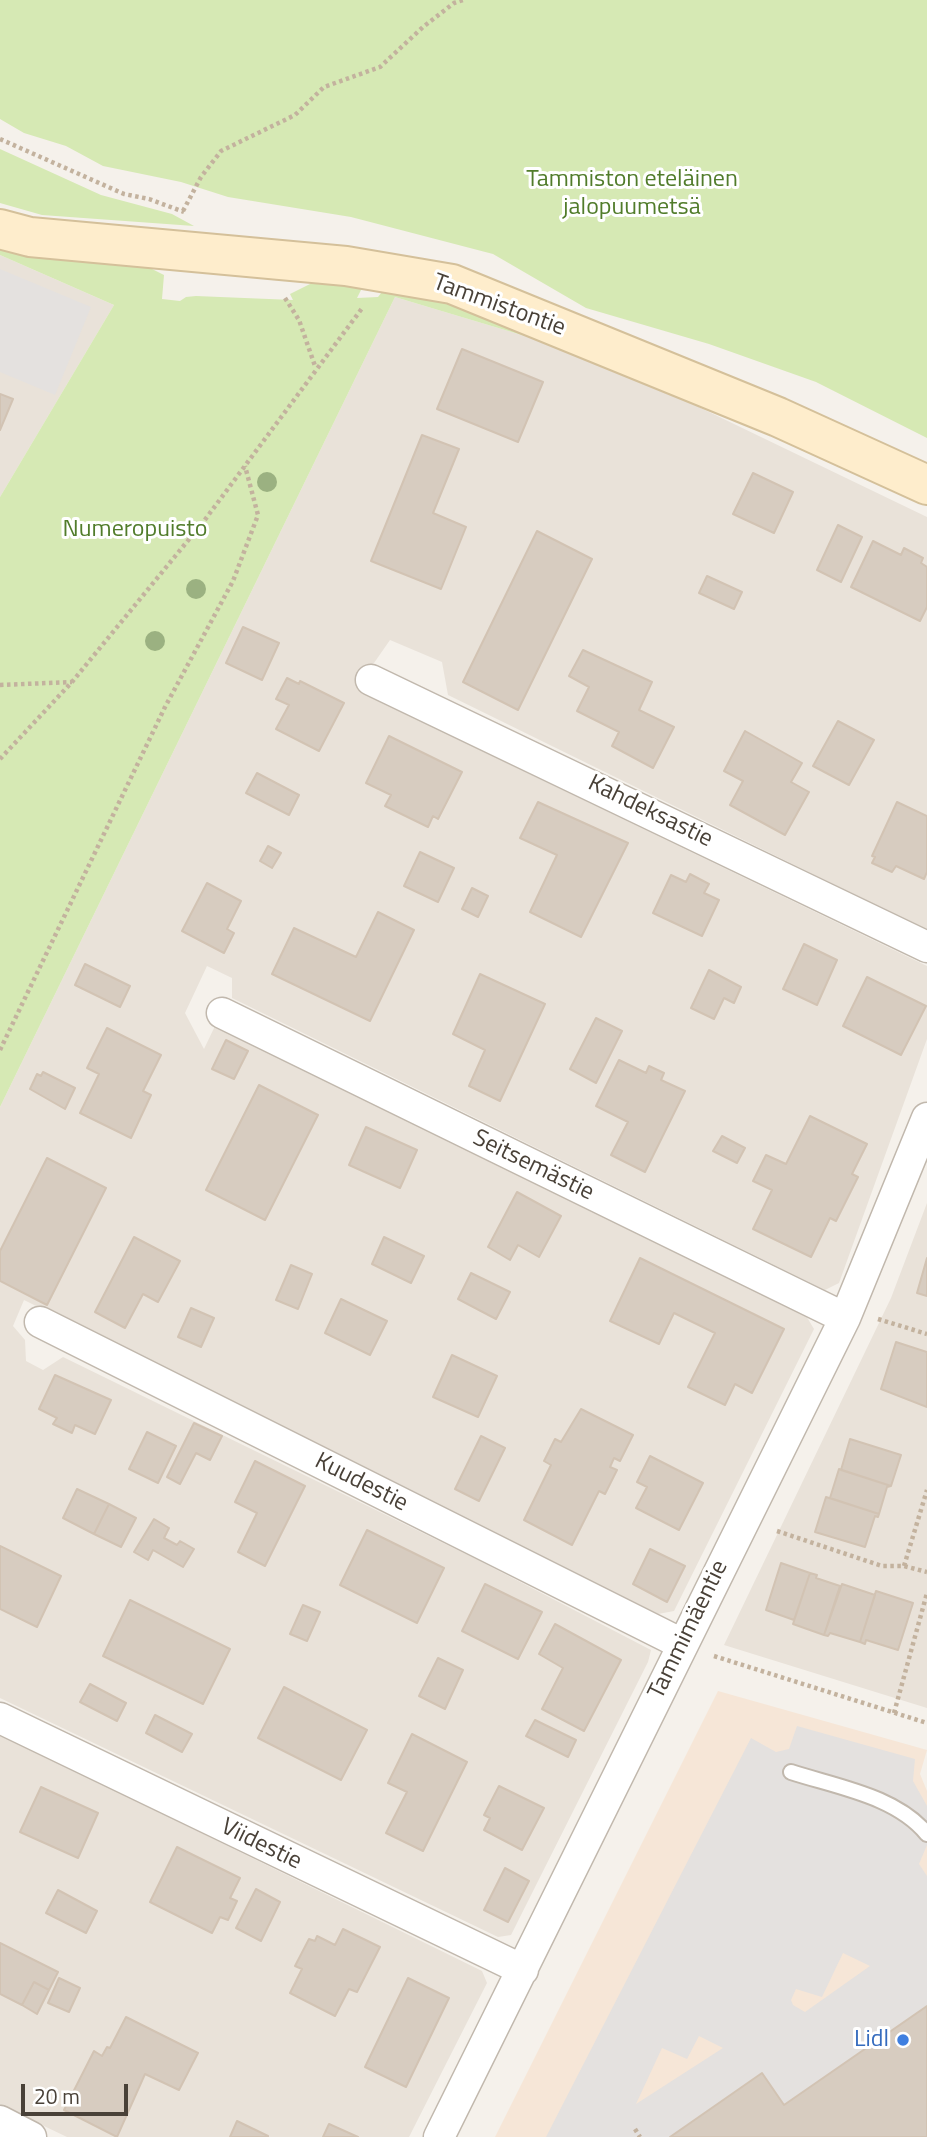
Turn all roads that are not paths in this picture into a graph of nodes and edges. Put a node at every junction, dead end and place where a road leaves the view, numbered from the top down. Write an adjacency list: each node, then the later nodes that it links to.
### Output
1 (0, 229): 2 (street, Tammistontie)
2 (927, 485)
3 (372, 680): 4 (street, Kahdeksastie)
4 (927, 947)
5 (222, 1013): 7 (street, Seitsemästie)
6 (927, 1118): 7 (street, Tammimäentie)
7 (847, 1314): 9 (street, Tammimäentie)
8 (40, 1322): 9 (street, Kuudestie)
9 (682, 1644): 13 (street, Tammimäentie)
10 (0, 1718): 13 (street, Viidestie)
11 (791, 1772): 12 (lane)
12 (927, 1834)
13 (523, 1970): 16 (street, Tammimäentie)
14 (0, 2122): 15 (street)
15 (32, 2137)
16 (439, 2137)

